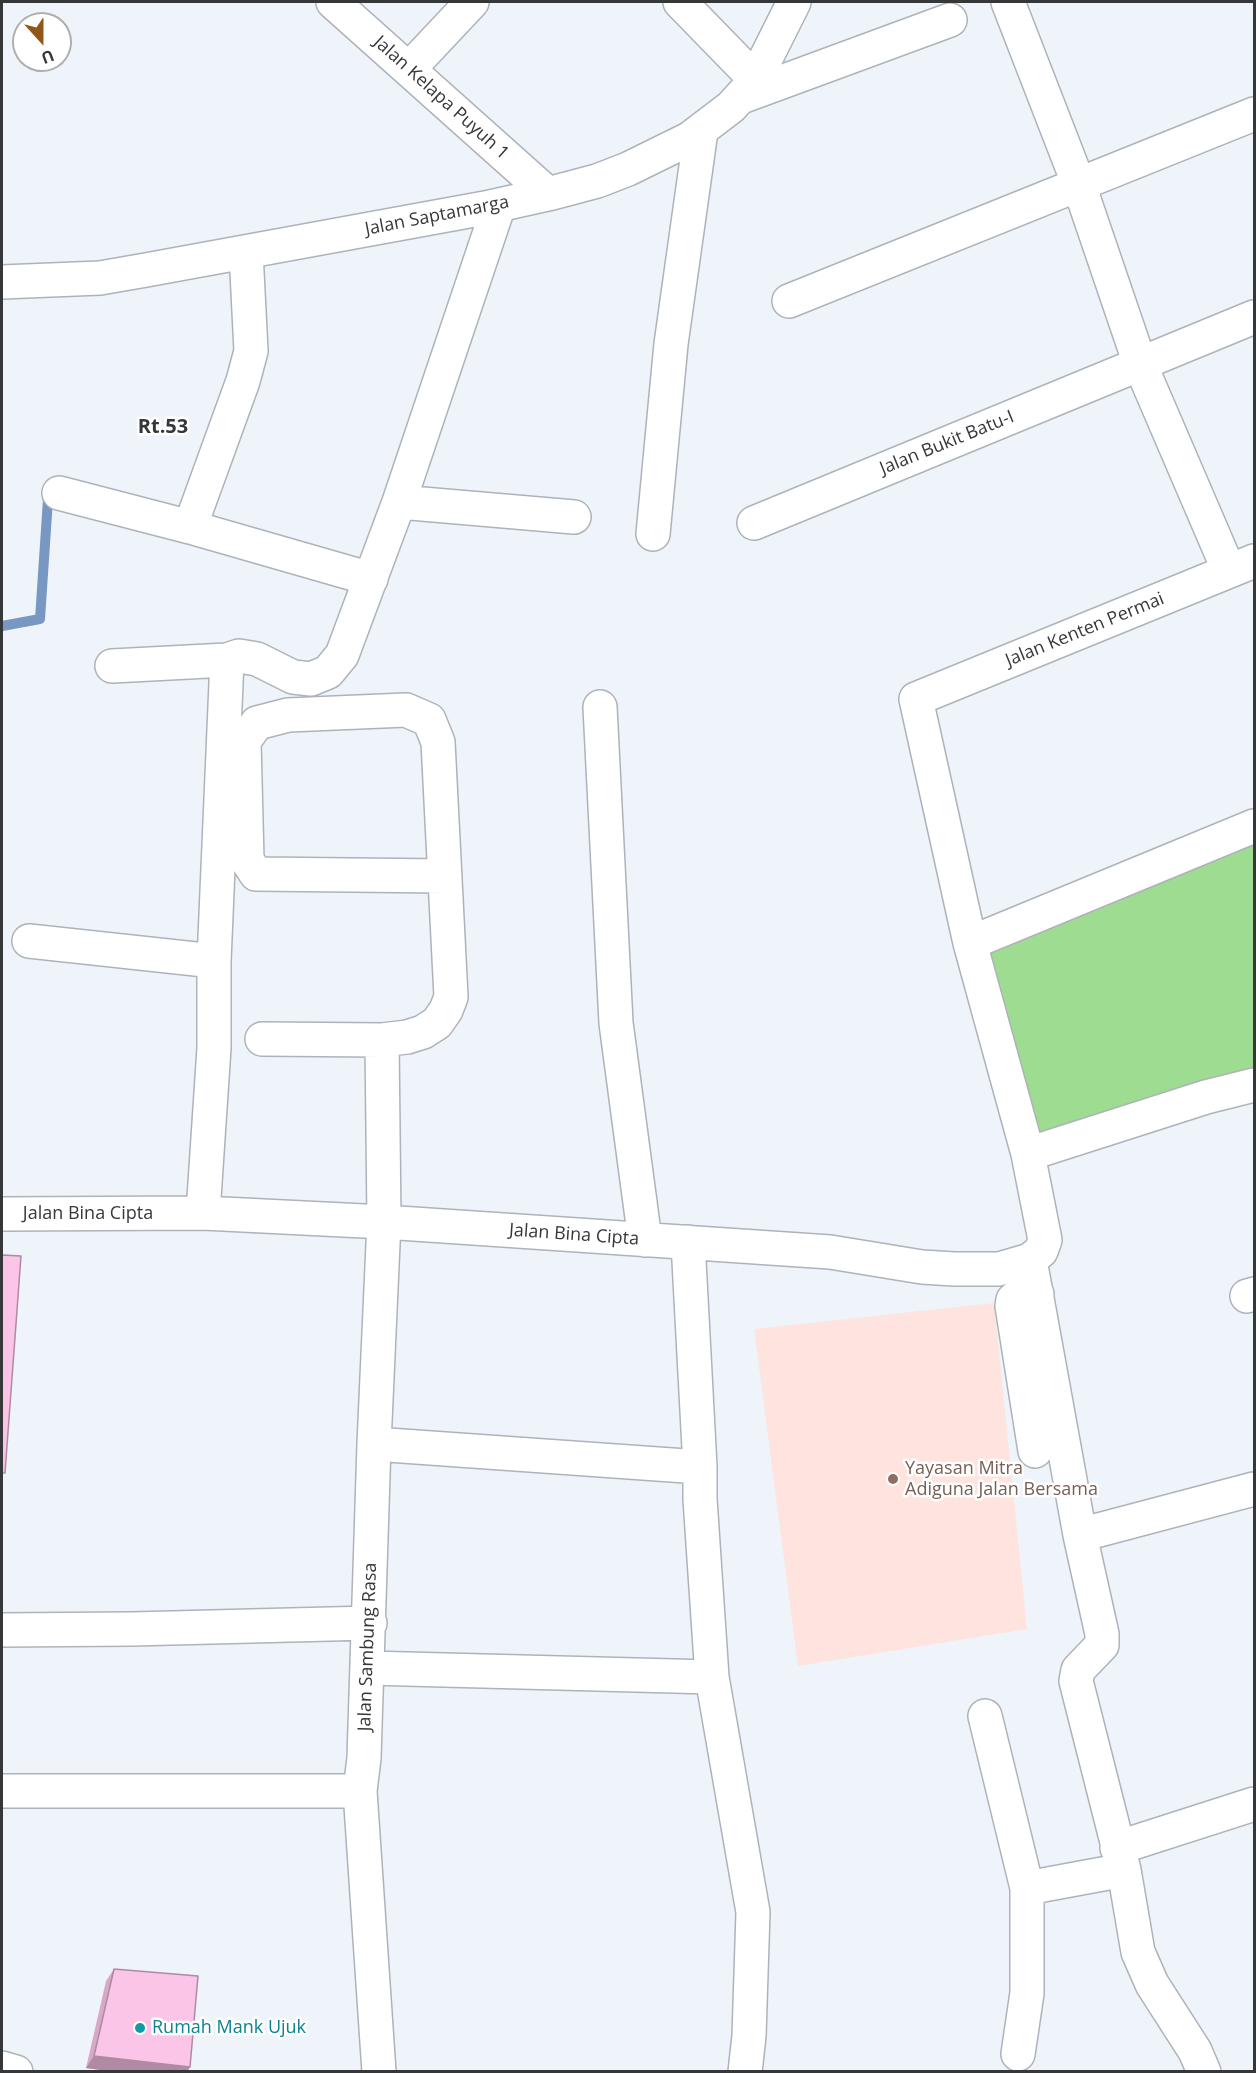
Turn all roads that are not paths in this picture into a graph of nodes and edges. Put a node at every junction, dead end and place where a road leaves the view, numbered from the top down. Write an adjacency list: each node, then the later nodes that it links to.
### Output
1 (333, 2): 7 (street, Jalan Kelapa Puyuh 1)
2 (472, 2): 7 (street)
3 (680, 2): 8 (street)
4 (794, 2): 8 (street, Jalan Saptamarga)
5 (1008, 2): 11 (street)
6 (950, 20): 8 (street)
7 (410, 69): 12 (street, Jalan Kelapa Puyuh 1)
8 (748, 88): 10 (street, Jalan Saptamarga)
9 (1254, 114): 11 (street)
10 (700, 131): 12 (street, Jalan Saptamarga); 24 (street)
11 (1079, 184): 16 (street); 18 (street)
12 (548, 194): 13 (street, Jalan Saptamarga)
13 (499, 205): 14 (street, Jalan Saptamarga); 20 (street)
14 (246, 252): 15 (street, Jalan Saptamarga); 23 (street)
15 (2, 282)
16 (789, 301)
17 (1254, 317): 18 (street, Jalan Bukit Batu-I)
18 (1140, 364): 22 (street, Jalan Bukit Batu-I); 25 (street)
19 (59, 493): 23 (street)
20 (399, 502): 21 (street); 26 (street)
21 (574, 517)
22 (754, 523)
23 (190, 527): 26 (street)
24 (654, 534)
25 (1242, 566): 33 (street, Jalan Kenten Permai)
26 (371, 579): 27 (street)
27 (227, 660): 28 (street); 34 (street)
28 (112, 666)
29 (600, 706): 42 (street)
30 (1254, 826): 33 (street)
31 (445, 876): 31 (street); 36 (street)
32 (29, 941): 34 (street)
33 (970, 943): 38 (street)
34 (214, 961): 39 (street)
35 (262, 1039): 36 (street)
36 (382, 1040): 41 (street, Jalan Sambung Rasa)
37 (1254, 1085): 38 (street)
38 (1028, 1154): 44 (street)
39 (202, 1213): 40 (street, Jalan Bina Cipta); 41 (street, Jalan Bina Cipta)
40 (2, 1214)
41 (384, 1222): 42 (street, Jalan Bina Cipta); 46 (street, Jalan Sambung Rasa)
42 (645, 1240): 43 (street, Jalan Bina Cipta)
43 (688, 1242): 44 (street, Jalan Bina Cipta); 48 (street)
44 (1030, 1260): 45 (street)
45 (1036, 1294): 47 (street); 50 (street)
46 (374, 1444): 48 (street); 51 (street, Jalan Sambung Rasa)
47 (1035, 1451)
48 (700, 1467): 54 (street)
49 (1254, 1489): 50 (street)
50 (1080, 1535): 59 (street)
51 (370, 1623): 52 (street); 53 (street, Jalan Sambung Rasa)
52 (2, 1630)
53 (368, 1668): 54 (street); 57 (street, Jalan Sambung Rasa)
54 (712, 1677): 65 (street)
55 (985, 1716): 60 (street)
56 (2, 1791): 57 (street)
57 (360, 1791): 64 (street, Jalan Sambung Rasa)
58 (1254, 1804): 59 (street)
59 (1121, 1859): 60 (street); 66 (street)
60 (1028, 1888): 61 (street)
61 (1018, 2054)
62 (2, 2068): 63 (street)
63 (16, 2072)
64 (379, 2072)
65 (745, 2072)
66 (1204, 2072)

